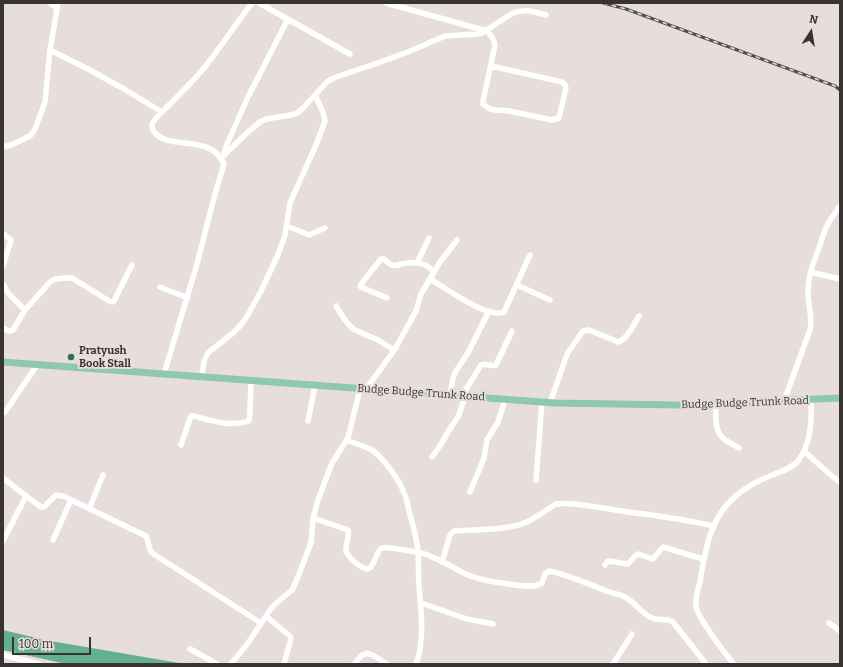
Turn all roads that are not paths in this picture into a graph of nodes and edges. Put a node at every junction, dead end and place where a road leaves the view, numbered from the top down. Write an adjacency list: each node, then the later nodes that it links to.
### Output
1 (50, 3): 5 (street)
2 (252, 3): 13 (street)
3 (259, 3): 7 (street)
4 (386, 3): 8 (street)
5 (57, 5): 9 (street)
6 (546, 16): 8 (street)
7 (288, 19): 10 (street); 15 (street)
8 (487, 31): 11 (street); 12 (street)
9 (50, 50): 13 (street); 14 (street)
10 (350, 54)
11 (491, 66): 11 (street)
12 (315, 95): 15 (street); 17 (street)
13 (162, 112): 15 (street)
14 (3, 147)
15 (222, 157): 33 (street)
16 (840, 206): 26 (street)
17 (287, 226): 18 (street); 46 (street)
18 (325, 228)
19 (3, 234): 25 (street)
20 (429, 238): 23 (street)
21 (457, 240): 27 (street)
22 (530, 255): 31 (street)
23 (417, 263): 27 (street); 34 (street)
24 (132, 265): 37 (street)
25 (3, 266)
26 (810, 272): 29 (street); 55 (street)
27 (434, 273): 28 (street)
28 (430, 279): 38 (street); 42 (street)
29 (840, 279)
30 (3, 284): 37 (street)
31 (517, 285): 35 (street); 38 (street)
32 (160, 287): 33 (street)
33 (188, 298): 45 (street)
34 (387, 298)
35 (550, 300)
36 (336, 306): 42 (street)
37 (26, 310): 40 (street)
38 (489, 311): 50 (street)
39 (638, 316): 57 (street)
40 (3, 328)
41 (512, 331): 51 (street)
42 (394, 350): 49 (street)
43 (3, 362): 44 (main road, Budge Budge Trunk Road)
44 (37, 365): 45 (main road, Budge Budge Trunk Road); 59 (street)
45 (164, 374): 46 (main road, Budge Budge Trunk Road)
46 (202, 377): 47 (main road, Budge Budge Trunk Road)
47 (250, 380): 48 (main road, Budge Budge Trunk Road); 62 (street)
48 (315, 385): 49 (main road, Budge Budge Trunk Road); 60 (street)
49 (363, 389): 50 (main road, Budge Budge Trunk Road); 61 (street)
50 (450, 395): 51 (main road, Budge Budge Trunk Road)
51 (463, 396): 53 (main road, Budge Budge Trunk Road); 65 (street)
52 (840, 398): 54 (main road, Budge Budge Trunk Road)
53 (505, 400): 56 (main road, Budge Budge Trunk Road); 70 (street)
54 (811, 400): 55 (main road, Budge Budge Trunk Road); 64 (street)
55 (784, 401): 58 (main road, Budge Budge Trunk Road)
56 (542, 402): 57 (main road, Budge Budge Trunk Road); 68 (street)
57 (550, 403): 58 (main road, Budge Budge Trunk Road)
58 (716, 404): 63 (street)
59 (5, 412)
60 (308, 421)
61 (346, 440): 74 (street); 78 (street)
62 (181, 445)
63 (739, 448)
64 (804, 450): 69 (street); 75 (street)
65 (432, 457)
66 (103, 475): 73 (street)
67 (3, 478): 71 (street)
68 (536, 480)
69 (840, 482)
70 (470, 492)
71 (26, 496): 72 (street); 77 (street)
72 (71, 500): 73 (street); 76 (street)
73 (90, 509): 84 (street)
74 (314, 518): 78 (street); 83 (street)
75 (713, 526): 79 (street); 80 (street)
76 (53, 540)
77 (3, 541)
78 (418, 553): 80 (street); 82 (street)
79 (703, 559): 81 (street); 100 (street)
80 (442, 562): 99 (street)
81 (604, 565)
82 (421, 603): 86 (street); 97 (street)
83 (266, 616): 84 (street); 94 (street)
84 (261, 623): 93 (street)
85 (829, 623): 87 (street)
86 (493, 624)
87 (840, 631)
88 (632, 634): 98 (street)
89 (190, 649): 92 (street)
90 (3, 655): 91 (street)
91 (39, 664)
92 (217, 664)
93 (231, 664)
94 (284, 664)
95 (354, 664): 96 (street)
96 (387, 664)
97 (416, 664)
98 (613, 664)
99 (706, 664)
100 (734, 664)

